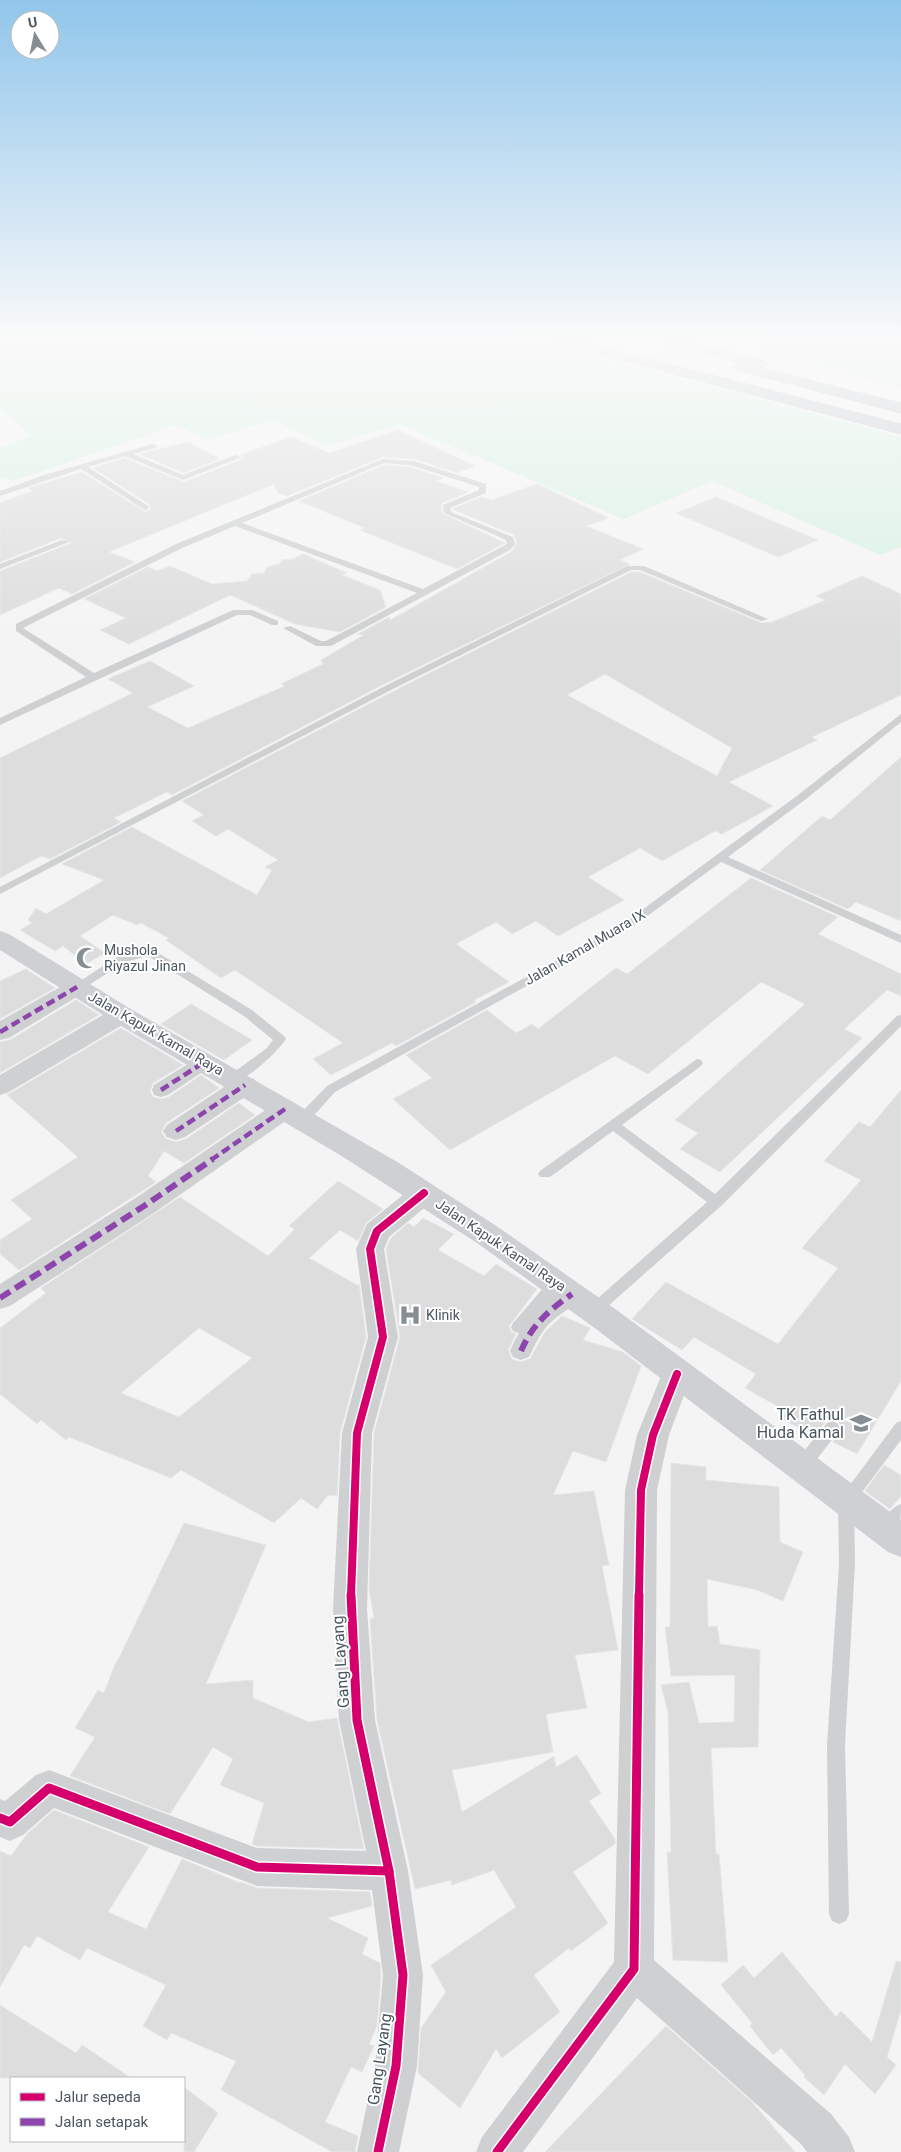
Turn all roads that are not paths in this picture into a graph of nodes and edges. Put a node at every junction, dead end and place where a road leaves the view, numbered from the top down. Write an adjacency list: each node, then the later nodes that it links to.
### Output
1 (153, 446): 2 (lane)
2 (128, 455): 3 (lane); 4 (lane)
3 (238, 457)
4 (82, 467): 5 (lane); 6 (lane)
5 (0, 494)
6 (145, 508)
7 (235, 523): 10 (lane); 10 (lane); 14 (lane)
8 (65, 542): 9 (lane)
9 (0, 567)
10 (425, 593): 13 (lane)
11 (764, 619): 18 (lane)
12 (275, 623): 14 (lane)
13 (287, 628)
14 (93, 677): 16 (lane)
15 (901, 717): 17 (lane, Jalan Kamal Muara IX)
16 (0, 722)
17 (720, 857): 19 (lane); 30 (lane, Jalan Kamal Muara IX)
18 (0, 891)
19 (901, 939)
20 (3, 944): 21 (main road, Jalan Kapuk Kamal Raya)
21 (76, 987): 22 (main road, Jalan Kapuk Kamal Raya); 24 (street); 27 (lane)
22 (121, 1014): 25 (main road, Jalan Kapuk Kamal Raya); 28 (street)
23 (901, 1019): 35 (lane)
24 (0, 1032)
25 (206, 1061): 27 (main road, Jalan Kapuk Kamal Raya); 29 (street)
26 (697, 1063): 31 (lane)
27 (239, 1081): 30 (main road, Jalan Kapuk Kamal Raya); 32 (street)
28 (0, 1086)
29 (161, 1090)
30 (294, 1114): 34 (main road, Jalan Kapuk Kamal Raya); 37 (street)
31 (612, 1124): 33 (lane); 35 (lane)
32 (176, 1131)
33 (545, 1174)
34 (424, 1193): 36 (main road, Jalan Kapuk Kamal Raya); 47 (street, Gang Layang)
35 (716, 1202): 36 (lane)
36 (574, 1296): 38 (lane); 39 (street); 40 (main road, Jalan Kapuk Kamal Raya)
37 (0, 1298)
38 (518, 1327)
39 (521, 1351)
40 (677, 1374): 43 (main road, Jalan Kapuk Kamal Raya); 49 (street)
41 (832, 1428): 43 (lane)
42 (901, 1428): 44 (lane)
43 (801, 1467): 44 (main road, Jalan Kapuk Kamal Raya)
44 (846, 1501): 45 (main road, Jalan Kapuk Kamal Raya); 48 (lane)
45 (896, 1527)
46 (0, 1818): 47 (street)
47 (389, 1871): 50 (street, Gang Layang)
48 (839, 1914)
49 (634, 1969): 51 (street); 52 (street)
50 (378, 2152)
51 (497, 2152)
52 (834, 2152)

